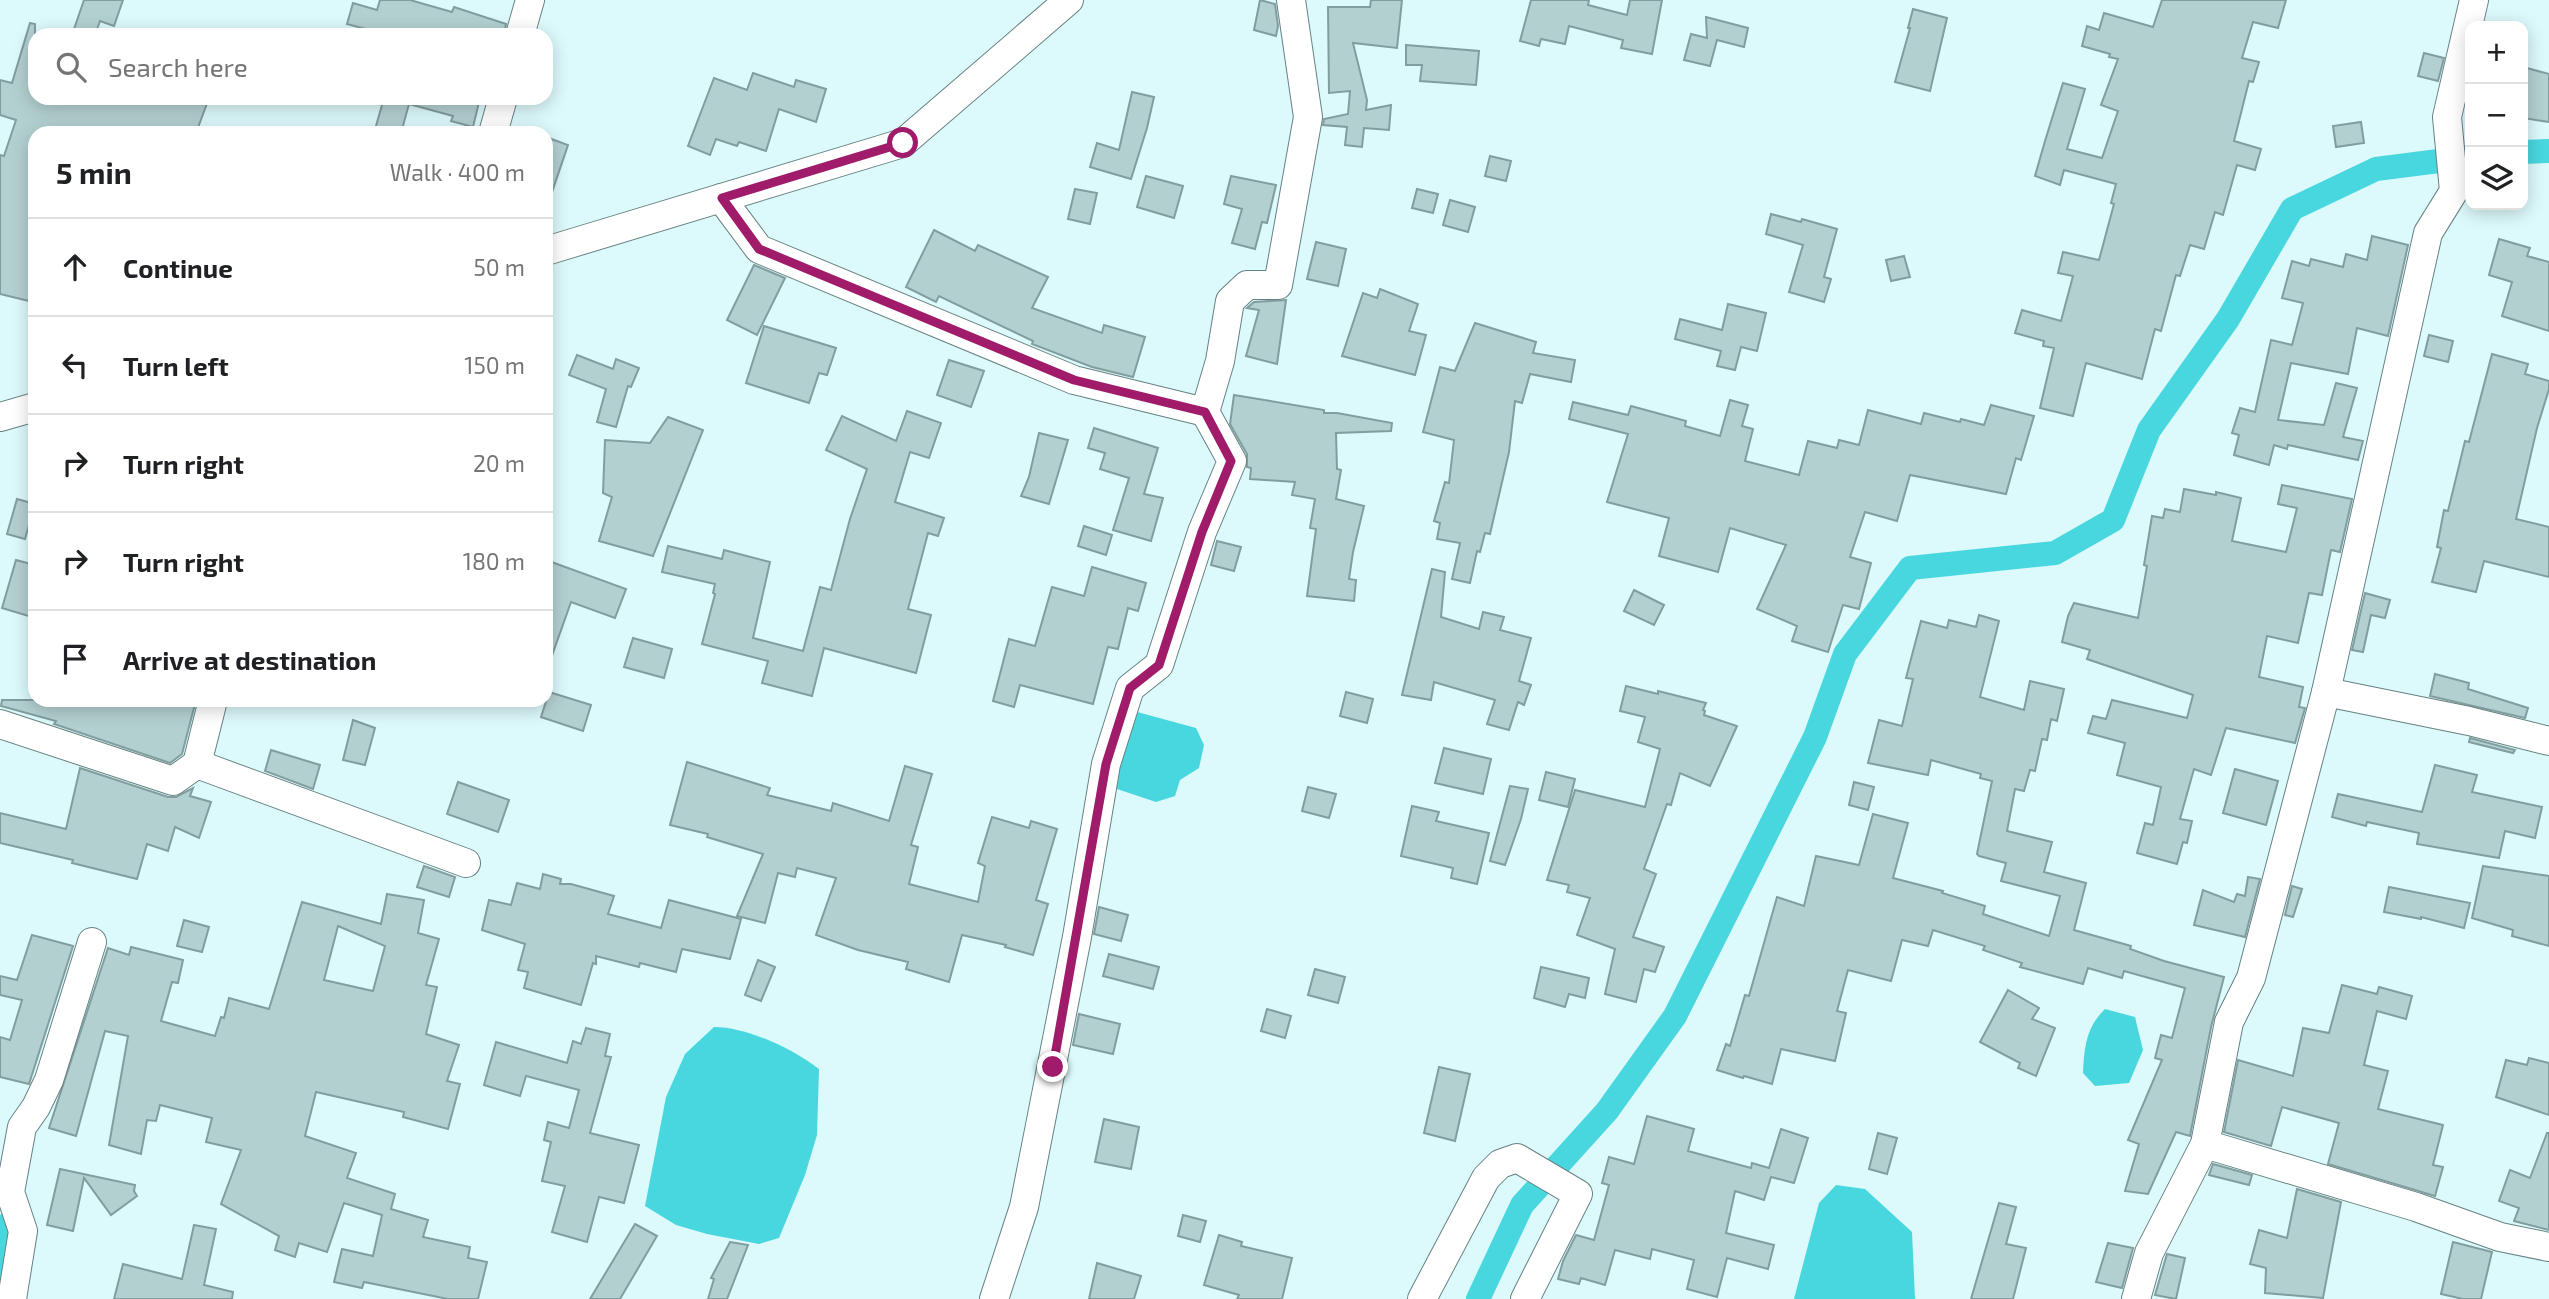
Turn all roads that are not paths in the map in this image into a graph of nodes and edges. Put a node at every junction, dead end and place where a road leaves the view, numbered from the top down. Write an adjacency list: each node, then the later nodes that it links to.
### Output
1 (530, 0): 5 (street)
2 (1069, 0): 8 (street)
3 (1291, 0): 11 (street)
4 (2474, 0): 13 (street)
5 (522, 28)
6 (501, 105): 7 (street)
7 (495, 126)
8 (722, 198): 9 (street); 11 (street)
9 (553, 249)
10 (28, 409): 12 (street)
11 (1205, 412): 23 (street)
12 (0, 417)
13 (2326, 692): 16 (street); 20 (street)
14 (211, 707): 17 (street)
15 (0, 724): 17 (street)
16 (2549, 741)
17 (197, 764): 18 (street)
18 (466, 863)
19 (92, 942): 22 (street)
20 (2205, 1144): 21 (street); 26 (street)
21 (2549, 1247)
22 (12, 1299)
23 (994, 1299)
24 (1422, 1299): 25 (street)
25 (1525, 1299)
26 (2136, 1299)

